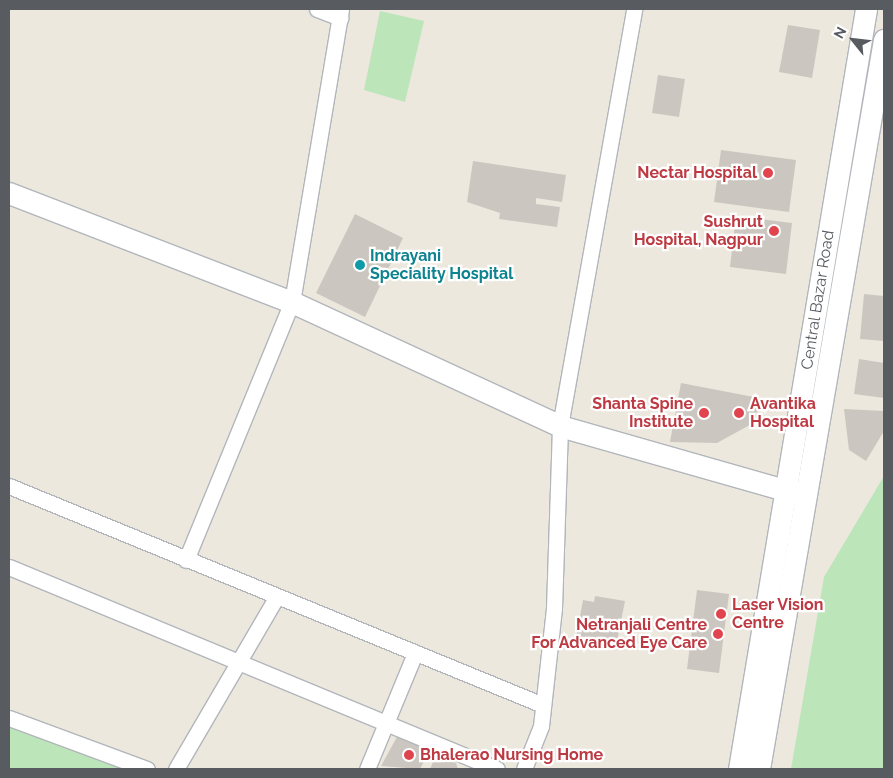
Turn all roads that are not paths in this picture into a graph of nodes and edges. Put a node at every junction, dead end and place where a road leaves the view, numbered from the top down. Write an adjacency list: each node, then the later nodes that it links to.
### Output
1 (317, 9): 4 (street)
2 (634, 9): 8 (street)
3 (866, 9): 10 (main road, Central Bazar Road)
4 (341, 13): 7 (street)
5 (884, 40): 10 (main road, Central Bazar Road)
6 (9, 193): 7 (main road)
7 (292, 302): 8 (main road); 11 (street)
8 (560, 426): 10 (main road); 16 (street)
9 (9, 486): 11 (street)
10 (796, 495): 24 (main road, Central Bazar Road); 25 (main road, Central Bazar Road)
11 (186, 560): 13 (street)
12 (9, 567): 15 (street)
13 (276, 598): 14 (street); 15 (street)
14 (415, 653): 16 (street); 18 (street)
15 (238, 662): 18 (street); 20 (street)
16 (543, 705): 23 (street)
17 (9, 718): 19 (street)
18 (387, 721): 21 (street); 22 (street)
19 (147, 769)
20 (176, 769)
21 (367, 769)
22 (497, 769)
23 (524, 769)
24 (740, 769)
25 (759, 769)

